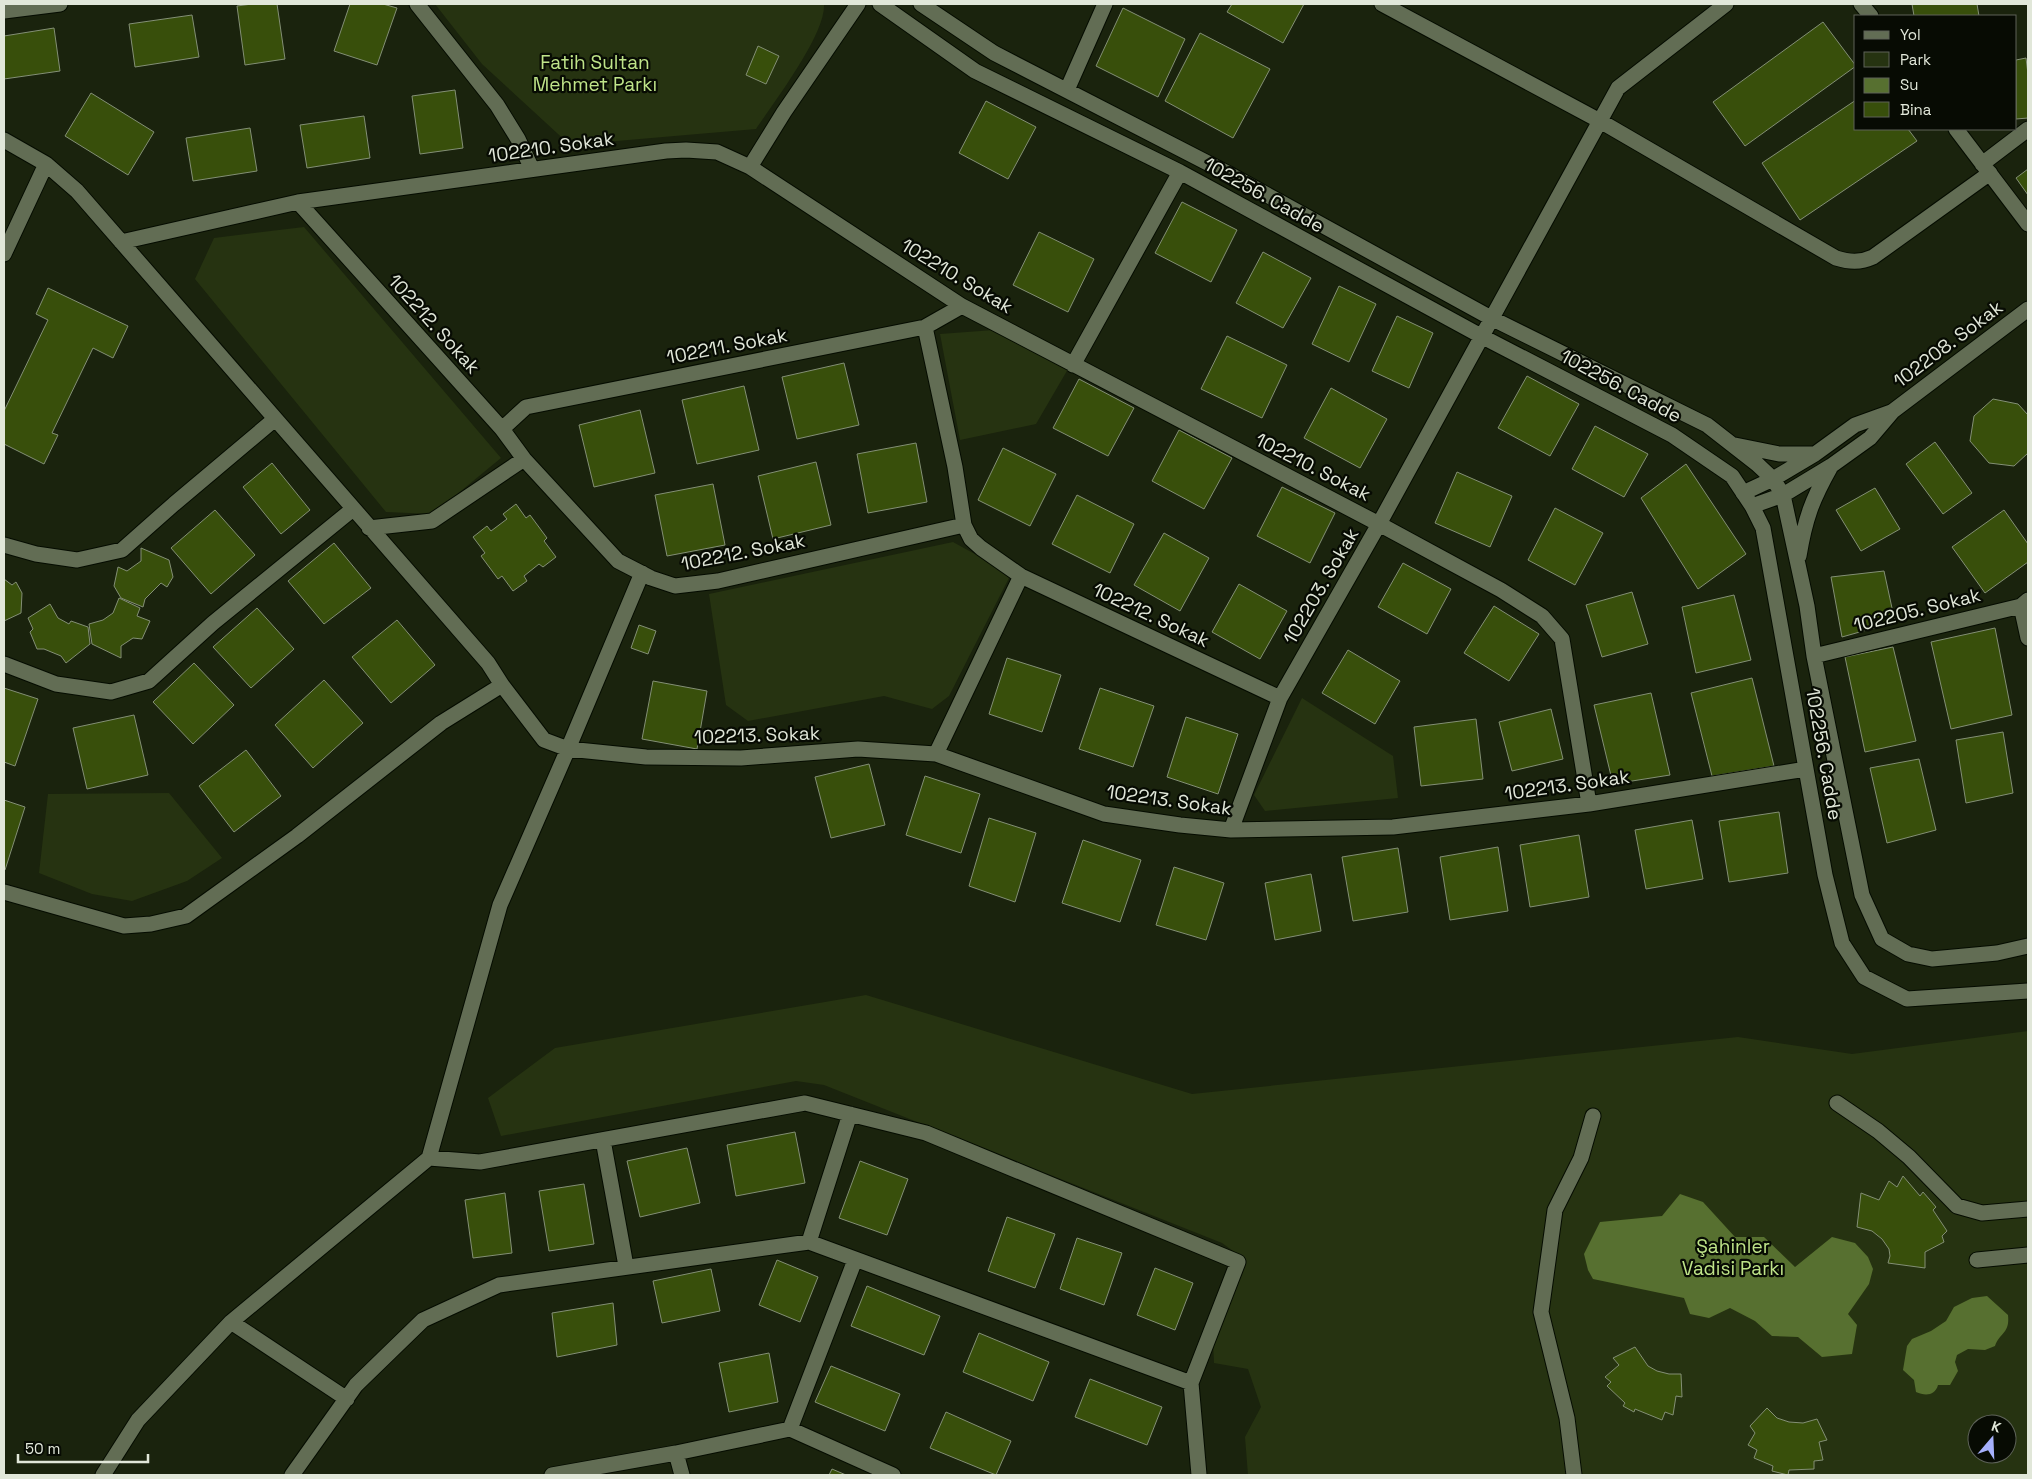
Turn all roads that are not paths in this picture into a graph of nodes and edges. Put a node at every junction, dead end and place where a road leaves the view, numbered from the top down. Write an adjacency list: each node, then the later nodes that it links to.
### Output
1 (60, 4): 10 (street)
2 (417, 4): 20 (street)
3 (858, 4): 18 (street)
4 (880, 4): 21 (street, 102256. Cadde)
5 (920, 4): 12 (street, 102256. Cadde)
6 (1105, 4): 12 (street)
7 (1382, 4): 13 (street)
8 (1726, 4): 13 (street, 102203. Sokak)
9 (1861, 4): 11 (street)
10 (4, 11)
11 (1869, 15)
12 (1067, 90): 28 (street, 102256. Cadde)
13 (1600, 120): 19 (street); 28 (street, 102203. Sokak)
14 (2028, 129): 19 (street)
15 (1957, 130): 19 (street)
16 (4, 140): 17 (street, 102213. Sokak)
17 (46, 164): 24 (street, 102213. Sokak); 25 (street)
18 (750, 166): 20 (street, 102210. Sokak); 26 (street, 102210. Sokak)
19 (1986, 168): 23 (street)
20 (532, 169): 22 (street, 102210. Sokak)
21 (1180, 172): 30 (street, 102256. Cadde); 31 (street)
22 (298, 202): 24 (street, 102210. Sokak); 34 (street, 102212. Sokak)
23 (2028, 224)
24 (121, 242): 33 (street, 102213. Sokak)
25 (4, 254)
26 (962, 306): 29 (street, 102211. Sokak); 31 (street, 102210. Sokak)
27 (2028, 309): 32 (street, 102208. Sokak)
28 (1491, 318): 30 (street, 102203. Sokak); 35 (street, 102256. Cadde)
29 (925, 327): 34 (street, 102211. Sokak); 45 (street)
30 (1481, 336): 40 (street, 102256. Cadde); 44 (street, 102203. Sokak)
31 (1074, 365): 44 (street, 102210. Sokak)
32 (1893, 411): 36 (street, 102208. Sokak); 38 (street, 102208. Sokak)
33 (275, 419): 43 (street, 102213. Sokak); 47 (street)
34 (502, 429): 37 (street, 102212. Sokak)
35 (1731, 444): 36 (street); 39 (street, 102256. Cadde)
36 (1815, 454): 39 (street, 102208. Sokak)
37 (524, 459): 46 (street); 49 (street, 102212. Sokak)
38 (1831, 466): 41 (street, 102208. Sokak); 48 (street)
39 (1773, 479): 40 (street, 102208. Sokak); 41 (street, 102256. Cadde)
40 (1744, 494): 42 (street, 102256. Cadde)
41 (1783, 495): 42 (street, 102208. Sokak); 48 (street, 102256. Cadde)
42 (1752, 506): 59 (street, 102256. Cadde)
43 (353, 509): 46 (street, 102213. Sokak); 54 (street)
44 (1379, 524): 56 (street, 102203. Sokak); 60 (street, 102210. Sokak)
45 (964, 525): 49 (street, 102212. Sokak); 50 (street, 102212. Sokak)
46 (369, 528): 55 (street, 102213. Sokak)
47 (4, 545)
48 (1797, 567): 53 (street, 102256. Cadde)
49 (642, 573): 57 (street)
50 (1021, 576): 56 (street, 102212. Sokak); 58 (street)
51 (2024, 603): 52 (street); 53 (street, 102205. Sokak)
52 (2028, 638)
53 (1814, 656): 63 (street, 102256. Cadde)
54 (4, 664)
55 (502, 685): 57 (street, 102213. Sokak); 62 (street)
56 (1280, 698): 61 (street, 102203. Sokak)
57 (568, 749): 58 (street, 102213. Sokak); 69 (street)
58 (936, 754): 61 (street, 102213. Sokak)
59 (1806, 768): 60 (street, 102213. Sokak); 64 (street, 102256. Cadde)
60 (1589, 804): 61 (street, 102213. Sokak)
61 (1232, 830)
62 (4, 892)
63 (2028, 946)
64 (2028, 990)
65 (1836, 1102): 70 (street)
66 (850, 1114): 68 (street); 71 (street); 77 (street)
67 (1593, 1116): 87 (street)
68 (603, 1140): 69 (street); 75 (street)
69 (429, 1158): 76 (street)
70 (2028, 1208)
71 (809, 1242): 73 (street); 75 (street)
72 (2028, 1255): 74 (street)
73 (855, 1260): 77 (street); 79 (street)
74 (1977, 1260)
75 (626, 1266): 78 (street)
76 (231, 1322): 78 (street); 81 (street)
77 (1191, 1382): 86 (street)
78 (347, 1399): 82 (street)
79 (790, 1429): 80 (street); 85 (street)
80 (676, 1454): 83 (street); 84 (street)
81 (103, 1475)
82 (292, 1475)
83 (552, 1475)
84 (682, 1475)
85 (893, 1475)
86 (1199, 1475)
87 (1574, 1475)

